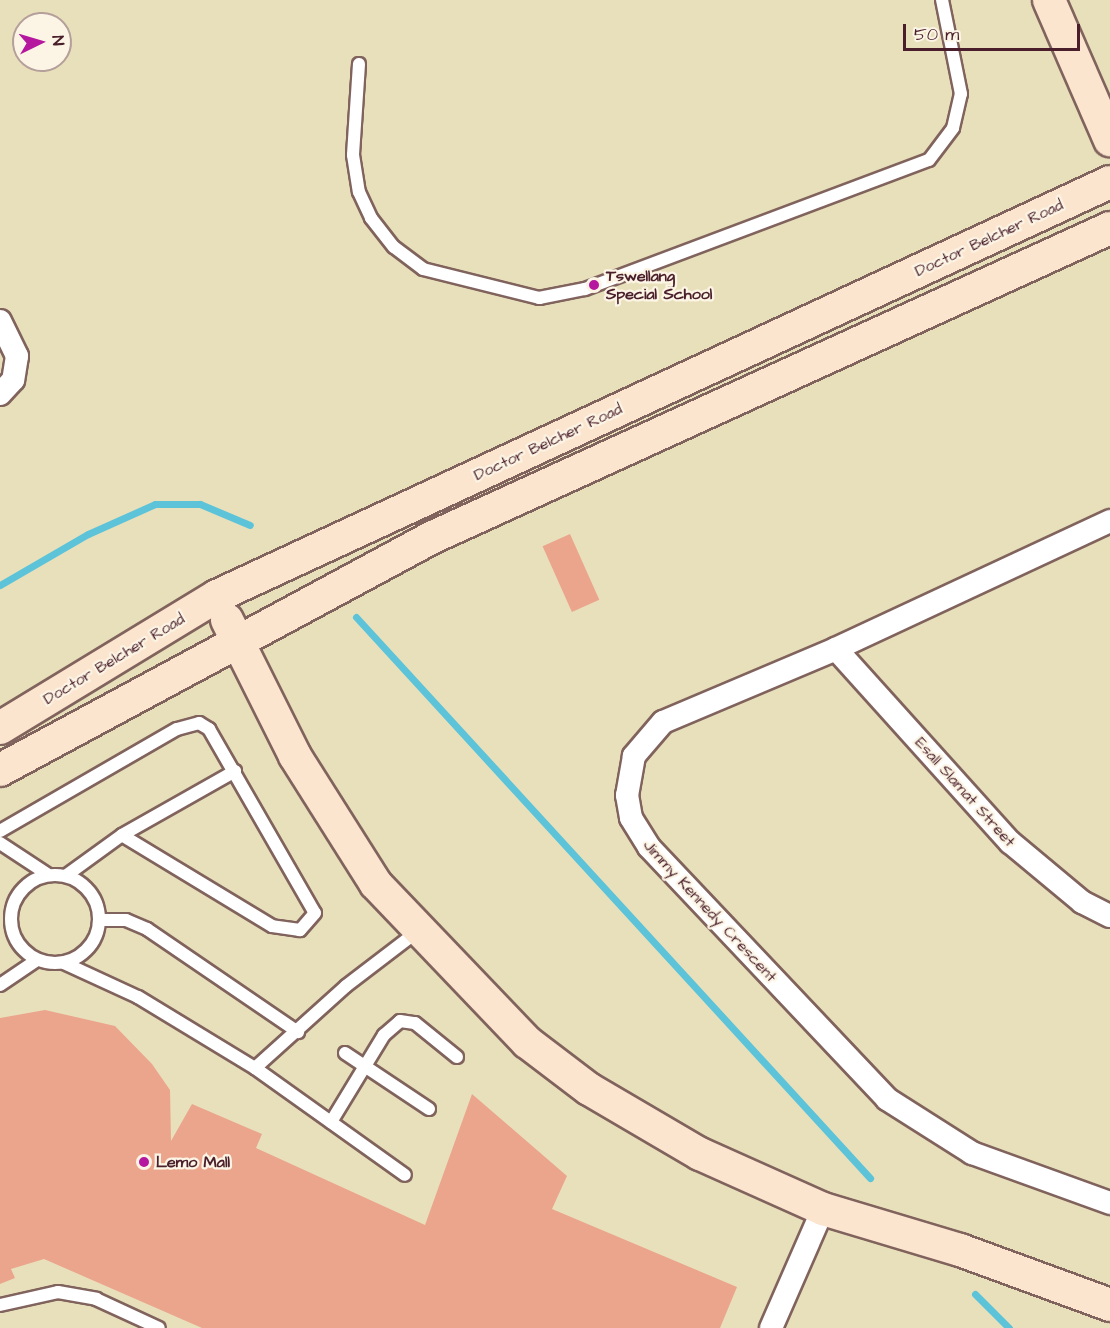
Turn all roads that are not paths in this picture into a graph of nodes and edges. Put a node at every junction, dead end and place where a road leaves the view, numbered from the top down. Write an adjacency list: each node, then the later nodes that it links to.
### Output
1 (942, 0): 3 (lane)
2 (1049, 0): 4 (main road)
3 (359, 64)
4 (1110, 140)
5 (1110, 182): 10 (main road, Doctor Belcher Road)
6 (1110, 228): 11 (main road)
7 (0, 321): 8 (street)
8 (0, 394)
9 (1110, 521): 12 (street, Jimmy Kennedy Crescent)
10 (217, 596): 11 (main road); 13 (main road, Doctor Belcher Road)
11 (235, 640): 14 (main road); 24 (main road)
12 (836, 649): 22 (street, Esall Slamat Street); 36 (street, Jimmy Kennedy Crescent)
13 (0, 728)
14 (0, 770)
15 (235, 771): 16 (lane); 17 (lane); 17 (lane)
16 (0, 831)
17 (122, 836): 20 (lane)
18 (0, 843): 19 (lane)
19 (47, 874): 20 (lane); 21 (lane)
20 (67, 875): 23 (lane)
21 (5, 915): 25 (lane)
22 (1110, 916)
23 (99, 920): 26 (lane); 28 (lane)
24 (418, 931): 28 (lane); 37 (main road)
25 (37, 960): 26 (lane); 27 (lane)
26 (64, 963): 32 (lane)
27 (0, 985)
28 (298, 1032): 32 (lane)
29 (345, 1053): 31 (lane)
30 (457, 1057): 31 (lane)
31 (365, 1066): 33 (lane); 34 (lane)
32 (255, 1068): 34 (lane)
33 (429, 1109)
34 (331, 1122): 35 (lane)
35 (405, 1175)
36 (1110, 1203)
37 (823, 1209): 39 (main road); 41 (street)
38 (0, 1305): 40 (lane)
39 (1110, 1305)
40 (159, 1328)
41 (771, 1328)

